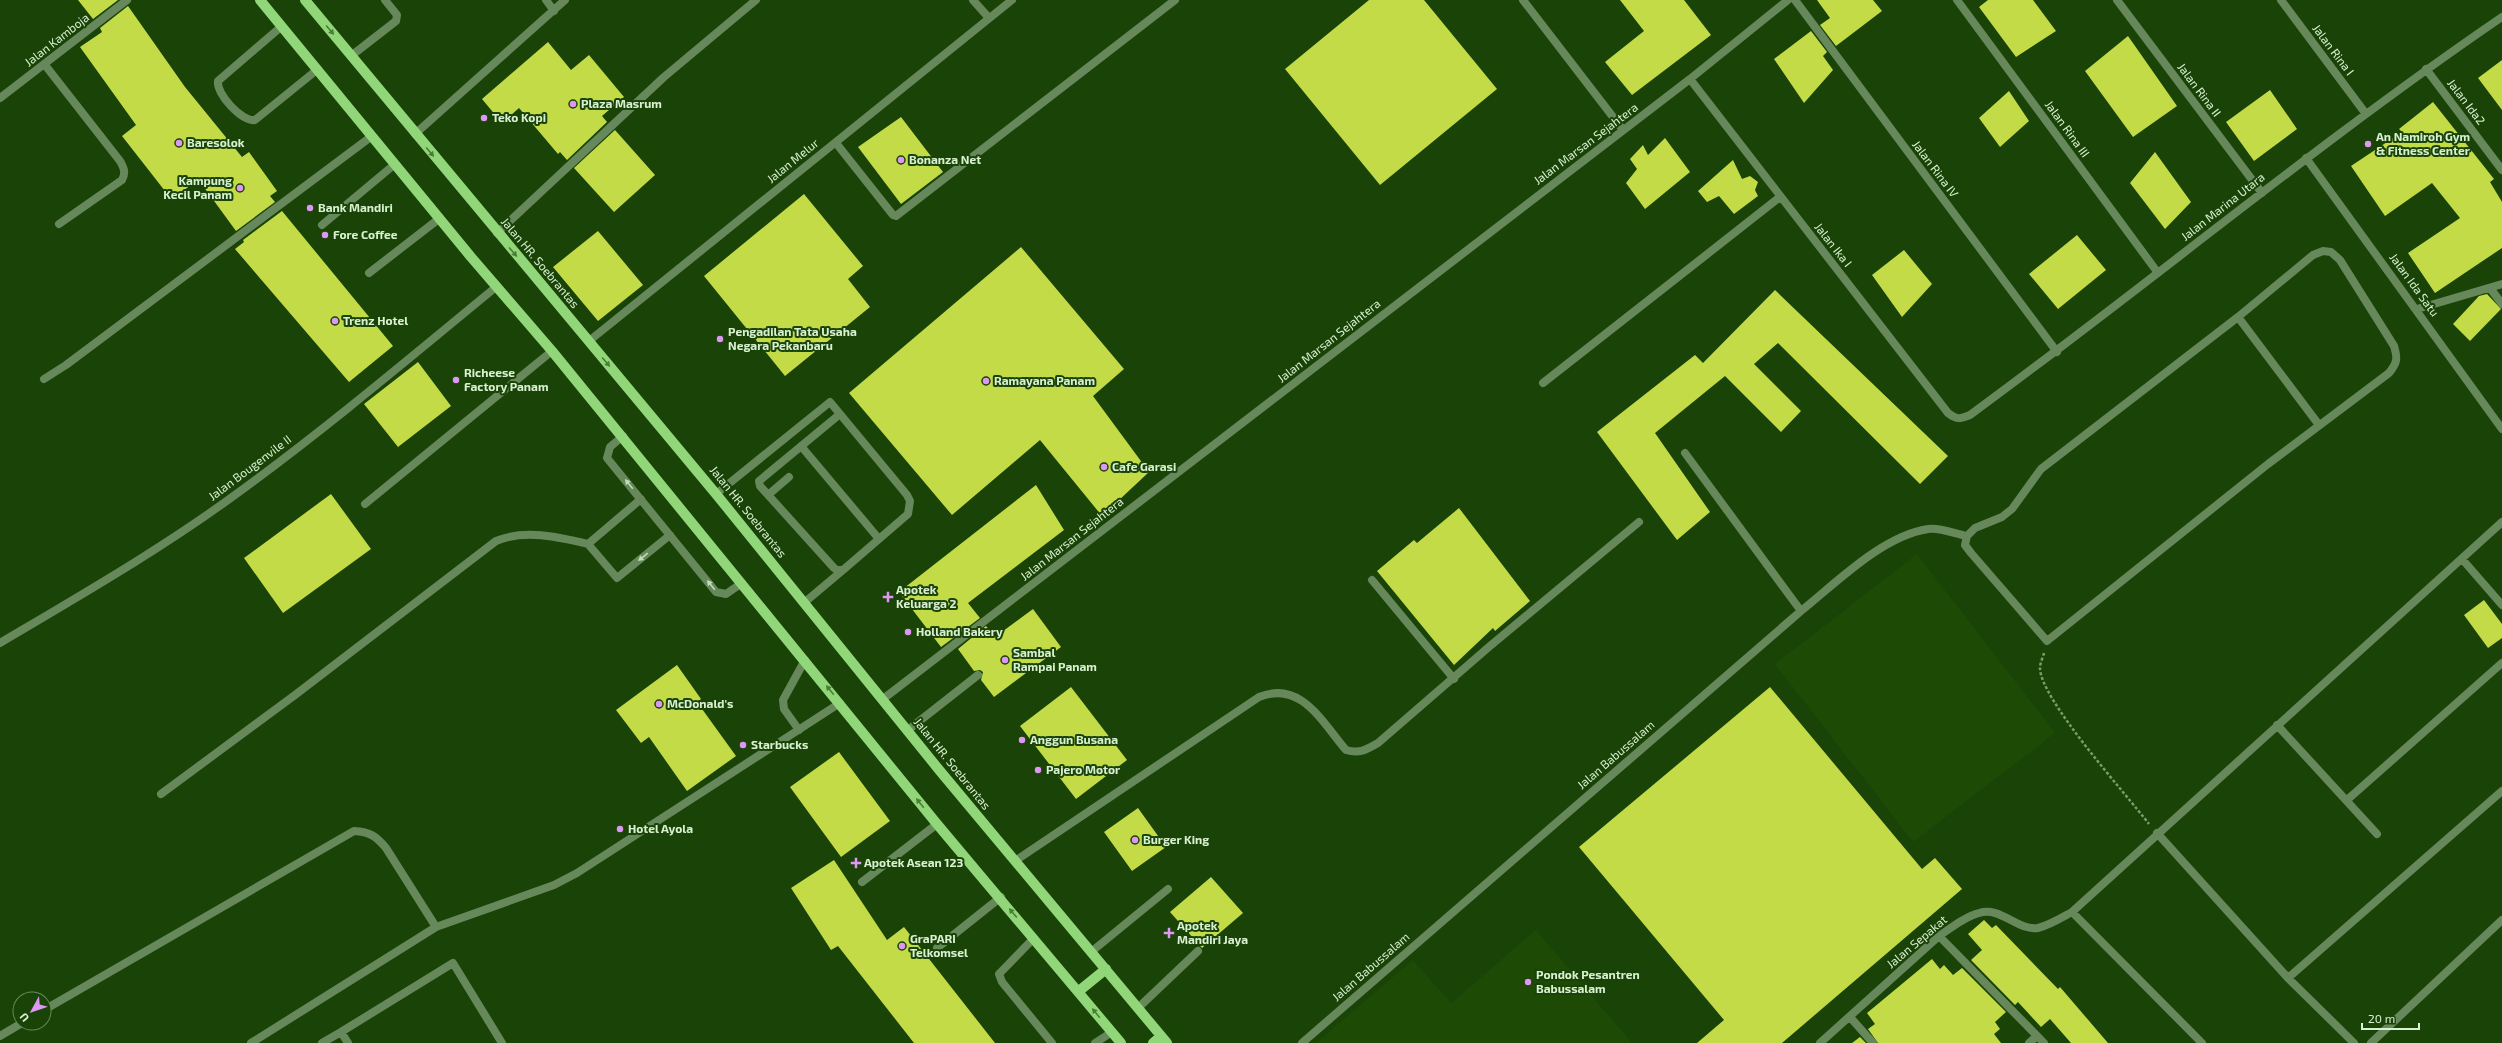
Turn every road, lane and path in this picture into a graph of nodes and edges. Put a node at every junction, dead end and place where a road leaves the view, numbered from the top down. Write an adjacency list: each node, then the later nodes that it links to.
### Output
1 (127, 0): 22 (street, Jalan Kamboja)
2 (260, 0): 20 (main road)
3 (305, 0): 21 (main road, Jalan HR. Soebrantas, one-way to 21)
4 (385, 0): 21 (street)
5 (546, 0): 17 (street)
6 (565, 0): 17 (street)
7 (756, 0): 40 (street)
8 (973, 0): 19 (street)
9 (1012, 0): 19 (street, Jalan Melur)
10 (1175, 0): 31 (street)
11 (1523, 0): 28 (street)
12 (1788, 0): 25 (street, Jalan Marsan Sejahtera)
13 (1794, 0): 51 (street, Jalan Rina IV)
14 (1957, 0): 42 (street, Jalan Rina III)
15 (2118, 0): 35 (street, Jalan Rina II)
16 (2281, 0): 27 (street, Jalan Rina I)
17 (554, 11): 29 (street)
18 (2502, 17): 24 (street, Jalan Marina Utara)
19 (989, 18): 31 (street, Jalan Melur)
20 (282, 26): 23 (main road); 23 (street)
21 (352, 56): 29 (main road, Jalan HR. Soebrantas)
22 (45, 65): 26 (street, Jalan Kamboja); 38 (street)
23 (318, 69): 30 (main road)
24 (2426, 69): 27 (street, Jalan Marina Utara); 34 (street, Jalan Ida2)
25 (1690, 79): 28 (street, Jalan Marsan Sejahtera); 36 (street, Jalan Ika I)
26 (0, 98)
27 (2366, 114): 32 (street, Jalan Marina Utara)
28 (1623, 130): 85 (street, Jalan Marsan Sejahtera)
29 (415, 134): 40 (main road, Jalan HR. Soebrantas, one-way to 40)
30 (372, 136): 33 (main road); 52 (street)
31 (836, 143): 49 (street, Jalan Melur)
32 (2306, 158): 35 (street, Jalan Marina Utara); 47 (street, Jalan Ida Satu)
33 (395, 164): 37 (main road); 39 (street)
34 (2502, 170)
35 (2262, 194): 42 (street, Jalan Marina Utara)
36 (1780, 197): 53 (street); 55 (street, Jalan Ika I)
37 (440, 218): 41 (street); 44 (main road)
38 (59, 224)
39 (322, 225)
40 (497, 233): 49 (main road, Jalan HR. Soebrantas, one-way to 49)
41 (369, 273)
42 (2158, 273): 51 (street, Jalan Marina Utara)
43 (2502, 284): 45 (street)
44 (496, 286): 50 (main road); 80 (street, Jalan Bougenvile II)
45 (2490, 288): 46 (street); 47 (street)
46 (2502, 304)
47 (2417, 309): 57 (street, Jalan Ida Satu)
48 (2238, 316): 56 (street); 56 (street); 69 (street)
49 (589, 341): 62 (main road, Jalan HR. Soebrantas, one-way to 62)
50 (552, 350): 58 (main road); 65 (street)
51 (2057, 352): 55 (street, Jalan Marina Utara)
52 (44, 379)
53 (1543, 383)
54 (840, 414): 59 (street); 62 (street); 70 (street)
55 (1961, 419)
56 (2320, 425): 79 (street)
57 (2502, 429)
58 (623, 436): 64 (street, one-way to 58); 75 (main road)
59 (801, 446): 63 (street); 70 (street)
60 (1685, 453): 78 (street)
61 (789, 477): 63 (street)
62 (716, 494): 76 (main road, Jalan HR. Soebrantas)
63 (768, 495): 73 (street)
64 (641, 499): 68 (street); 71 (street)
65 (365, 504)
66 (1639, 522): 84 (street)
67 (2502, 522): 72 (street, Jalan Sepakat)
68 (670, 535): 71 (street, one-way to 71); 75 (street, one-way to 68)
69 (1967, 536): 78 (street, Jalan Babussalam); 79 (street)
70 (879, 539): 73 (street)
71 (588, 544): 91 (street)
72 (2462, 559): 77 (street); 87 (street, Jalan Sepakat)
73 (843, 570): 76 (street)
74 (1372, 580): 84 (street)
75 (742, 583): 81 (main road)
76 (805, 602): 85 (main road, Jalan HR. Soebrantas)
77 (2502, 605)
78 (1801, 611): 128 (street, Jalan Babussalam)
79 (2047, 641): 94 (path)
80 (0, 643)
81 (805, 660): 86 (main road, one-way to 81); 88 (street)
82 (2502, 663): 92 (street)
83 (978, 675): 89 (street)
84 (1454, 679): 96 (street)
85 (883, 699): 89 (main road, Jalan HR. Soebrantas)
86 (840, 703): 88 (street); 93 (main road, one-way to 86)
87 (2277, 725): 92 (street); 94 (street, Jalan Sepakat)
88 (799, 730): 102 (street)
89 (908, 730): 96 (main road, Jalan HR. Soebrantas)
90 (2502, 791): 109 (street)
91 (161, 794)
92 (2346, 800): 95 (street)
93 (937, 824): 97 (street); 99 (main road)
94 (2157, 833): 100 (street, Jalan Sepakat); 109 (street)
95 (2377, 834)
96 (1015, 861): 107 (main road, Jalan HR. Soebrantas)
97 (862, 882)
98 (1168, 889): 107 (street)
99 (1000, 897): 104 (main road, one-way to 99); 105 (street)
100 (2072, 912): 103 (street, Jalan Sepakat); 133 (street)
101 (2502, 920): 135 (street)
102 (436, 927): 111 (street); 120 (street)
103 (1939, 936): 113 (street, Jalan Sepakat); 118 (street)
104 (1034, 938): 110 (main road); 124 (street)
105 (937, 948)
106 (1198, 951): 112 (street)
107 (1091, 952): 108 (main road, Jalan HR. Soebrantas)
108 (1106, 969): 110 (main road); 112 (main road, Jalan HR. Soebrantas)
109 (2288, 978): 134 (street)
110 (1079, 991): 116 (main road, one-way to 110)
111 (52, 1005)
112 (1138, 1008): 119 (main road, Jalan HR. Soebrantas)
113 (1850, 1017): 129 (street, Jalan Sepakat); 130 (street)
114 (12, 1029): 117 (street)
115 (340, 1032): 121 (street); 122 (street); 123 (street)
116 (1112, 1032): 125 (street); 126 (main road)
117 (0, 1036)
118 (2037, 1036): 131 (street); 132 (street)
119 (1164, 1039): 127 (main road)
120 (251, 1043)
121 (322, 1043)
122 (348, 1043)
123 (502, 1043)
124 (1052, 1043)
125 (1095, 1043)
126 (1121, 1043)
127 (1153, 1043)
128 (1302, 1043)
129 (1820, 1043)
130 (1873, 1043)
131 (2029, 1043)
132 (2044, 1043)
133 (2202, 1043)
134 (2354, 1043)
135 (2371, 1043)

